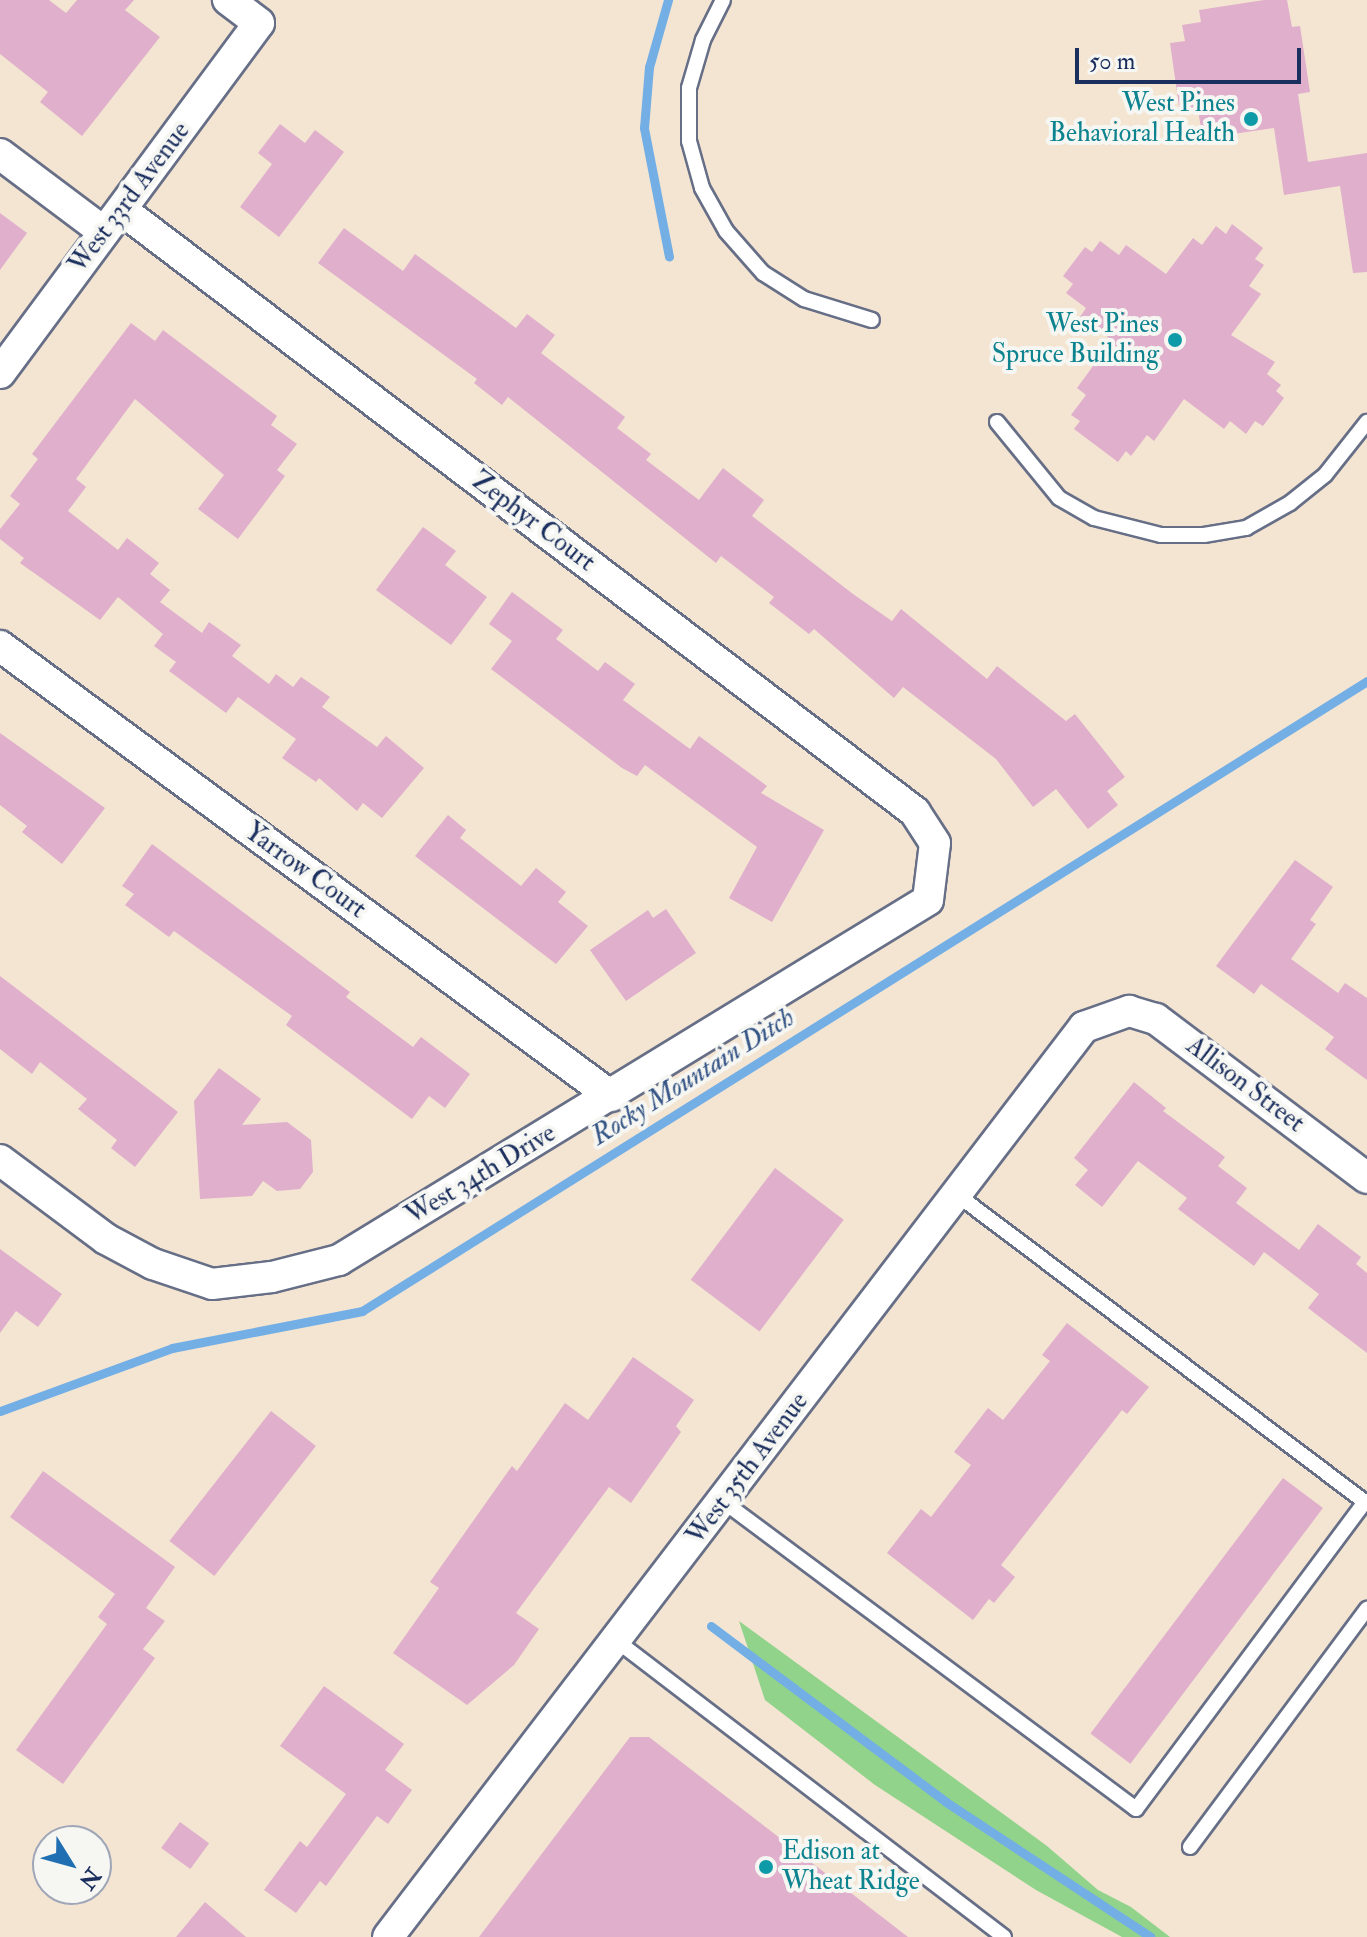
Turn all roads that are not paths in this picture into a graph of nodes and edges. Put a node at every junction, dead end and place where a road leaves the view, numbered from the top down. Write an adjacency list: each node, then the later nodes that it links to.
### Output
1 (228, 0): 4 (street, West 33rd Avenue)
2 (723, 0): 5 (lane)
3 (0, 154): 4 (street, Zephyr Court)
4 (113, 221): 6 (street, West 33rd Avenue); 10 (street, Zephyr Court)
5 (872, 320)
6 (0, 373)
7 (997, 422): 8 (lane)
8 (1367, 422)
9 (0, 646): 12 (street, Yarrow Court)
10 (935, 843): 12 (street, West 34th Drive)
11 (1116, 1013): 14 (street, Allison Street); 15 (street, West 35th Avenue)
12 (611, 1096): 13 (street, West 34th Drive)
13 (0, 1160)
14 (1367, 1178)
15 (955, 1193): 16 (street, West 35th Avenue); 16 (lane)
16 (724, 1502): 18 (street, West 35th Avenue)
17 (1367, 1609): 19 (lane)
18 (617, 1641): 20 (lane); 21 (street, West 35th Avenue)
19 (1190, 1847)
20 (1000, 1936)
21 (388, 1937)

